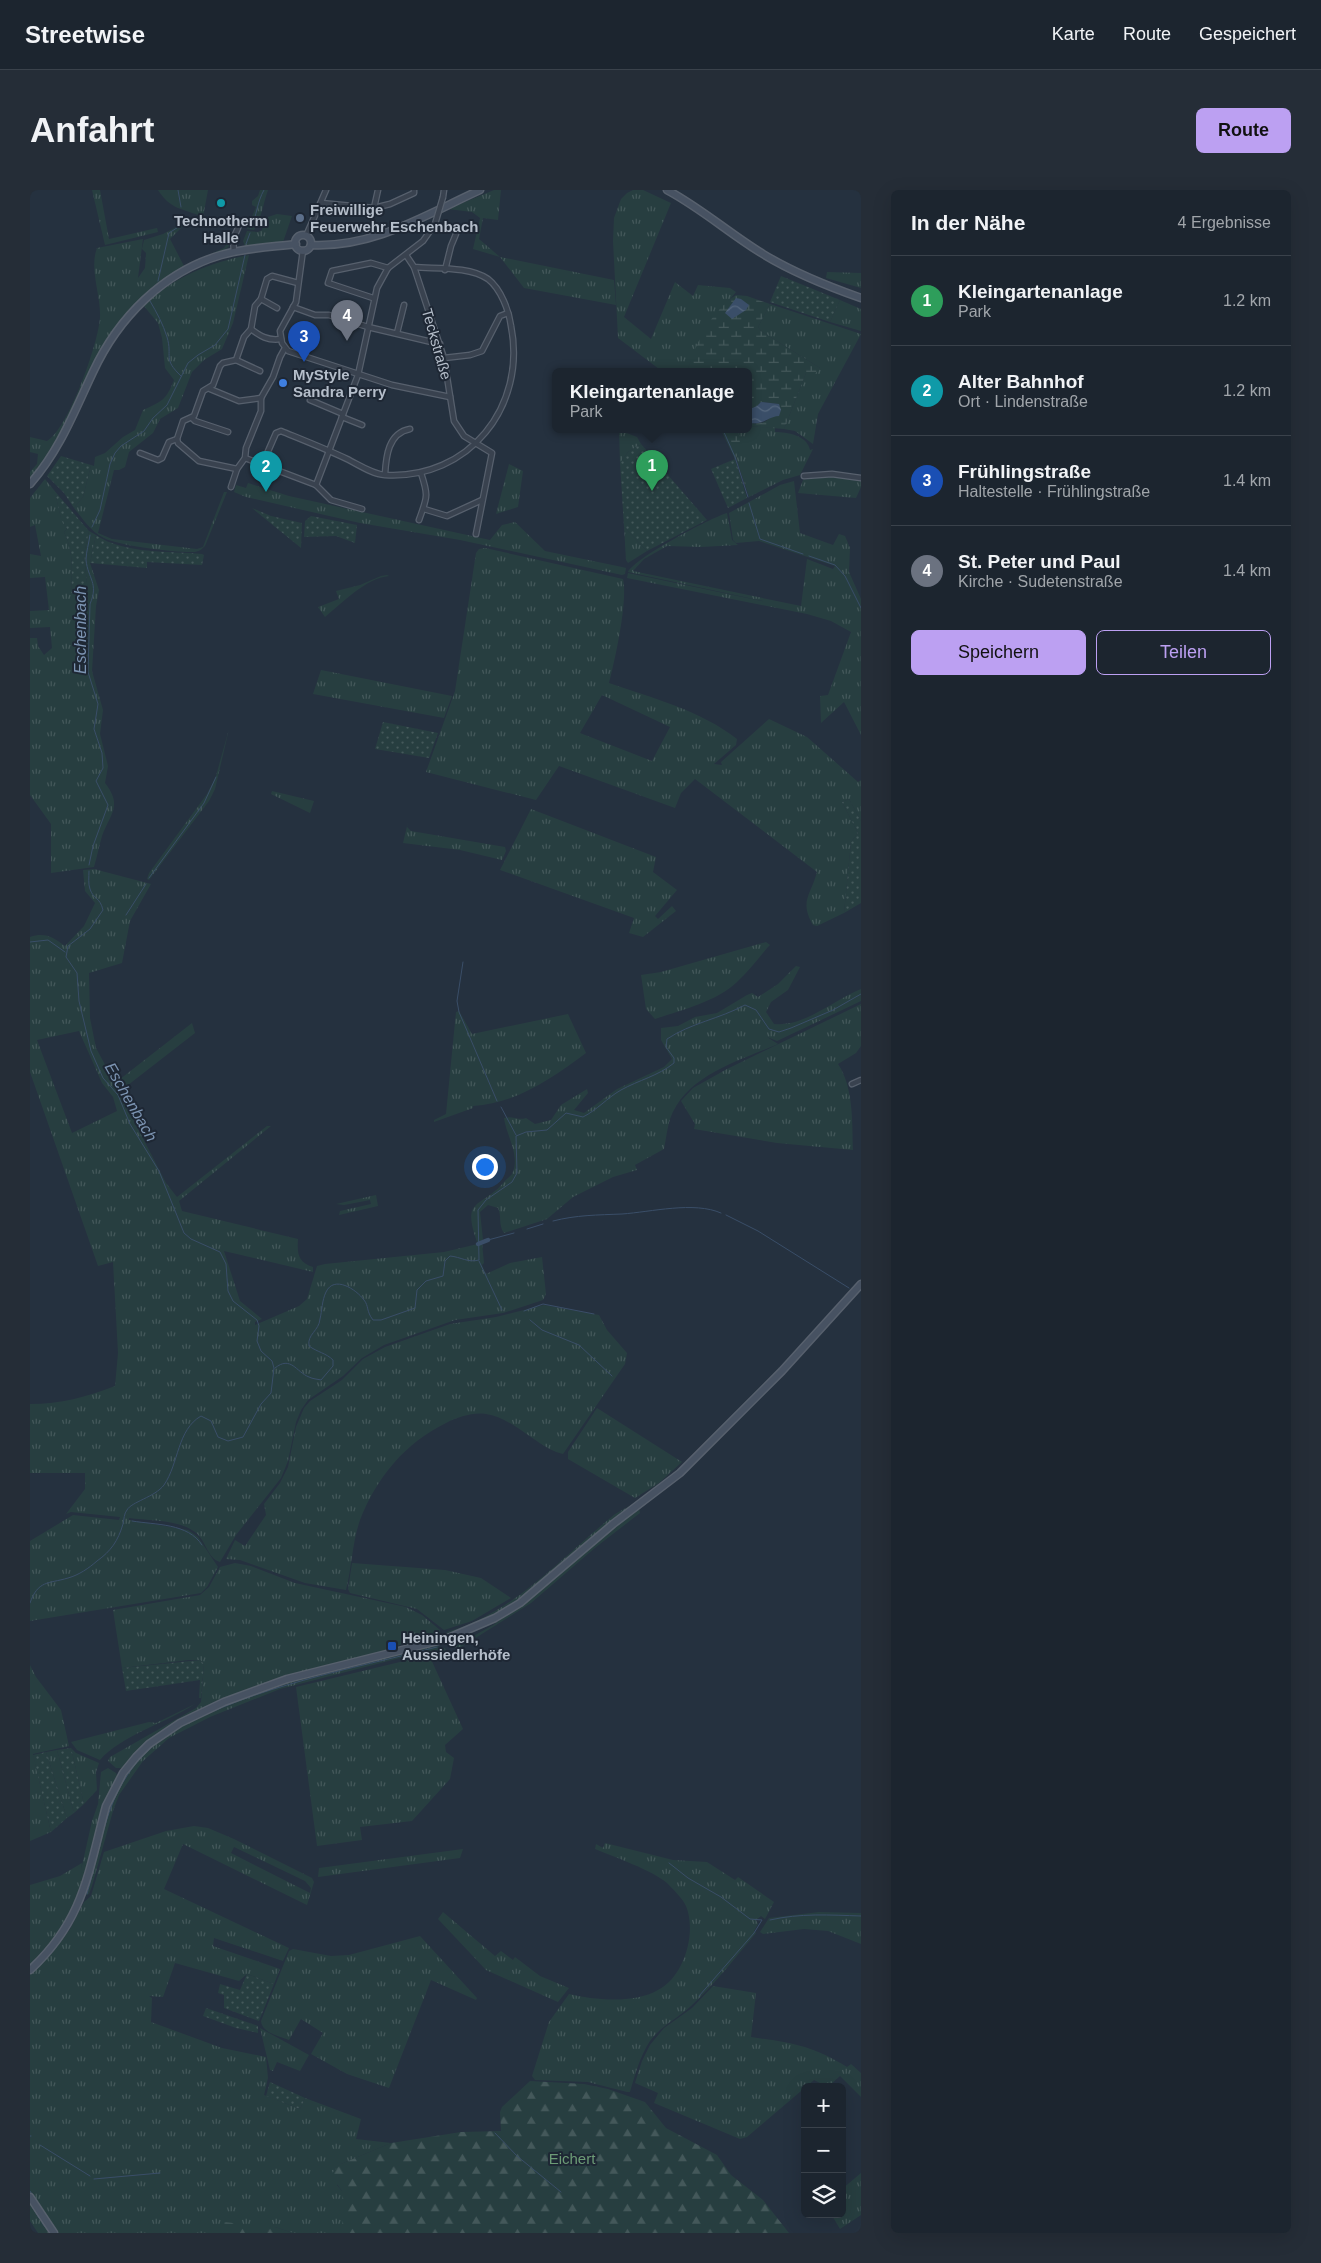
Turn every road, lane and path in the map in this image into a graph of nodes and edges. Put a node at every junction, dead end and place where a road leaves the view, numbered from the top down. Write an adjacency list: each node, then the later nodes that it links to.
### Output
1 (326, 190): 7 (street)
2 (378, 190): 8 (street)
3 (414, 190): 8 (street)
4 (444, 190): 16 (street, bridge)
5 (480, 190): 13 (main road)
6 (667, 190): 22 (main road)
7 (321, 204): 8 (street); 11 (street)
8 (374, 208)
9 (238, 228): 15 (street)
10 (456, 234): 19 (street)
11 (306, 236): 12 (main road); 13 (main road)
12 (296, 244): 14 (main road); 15 (main road)
13 (311, 245): 14 (main road)
14 (303, 250): 20 (street)
15 (234, 252): 58 (main road)
16 (406, 255): 17 (street, Teckstraße); 18 (street)
17 (414, 267): 19 (street); 32 (street, Teckstraße)
18 (388, 268): 21 (street); 21 (street)
19 (445, 270): 27 (street)
20 (298, 283): 23 (street); 25 (street)
21 (373, 298): 28 (street)
22 (861, 298)
23 (261, 299): 26 (street); 29 (street)
24 (404, 305): 30 (street)
25 (294, 307): 28 (street); 31 (street)
26 (277, 308)
27 (508, 313): 34 (street); 48 (street)
28 (368, 327): 30 (street); 37 (street)
29 (251, 328): 31 (street); 35 (street)
30 (397, 333): 32 (street)
31 (281, 339): 33 (street)
32 (440, 344): 34 (street, Teckstraße)
33 (285, 348): 37 (street); 39 (street)
34 (444, 358): 40 (street, Teckstraße)
35 (236, 360): 36 (street); 38 (street)
36 (260, 371)
37 (358, 375): 40 (street); 42 (street)
38 (210, 388): 39 (street); 43 (street)
39 (261, 398): 51 (street)
40 (450, 398): 48 (street, Teckstraße)
41 (310, 400): 42 (street)
42 (342, 416): 44 (street); 49 (street)
43 (192, 418): 46 (street); 47 (street)
44 (362, 425)
45 (410, 429): 55 (street)
46 (228, 432)
47 (177, 439): 50 (street); 53 (street)
48 (475, 443): 54 (street); 61 (street, Teckstraße)
49 (329, 451): 52 (street); 55 (street); 59 (street)
50 (140, 453)
51 (245, 458): 52 (street); 53 (street)
52 (262, 465): 59 (street)
53 (237, 469): 60 (street)
54 (421, 473): 55 (street); 63 (street)
55 (385, 474)
56 (804, 476): 57 (street)
57 (861, 478)
58 (30, 484)
59 (316, 486): 62 (street)
60 (231, 487)
61 (482, 500): 63 (street); 65 (street)
62 (362, 509)
63 (424, 509): 64 (street)
64 (419, 520)
65 (476, 534)
66 (861, 1080): 67 (street)
67 (852, 1084)
68 (861, 1284): 69 (main road)
69 (30, 1970)
70 (30, 2197): 71 (main road)
71 (54, 2233)

